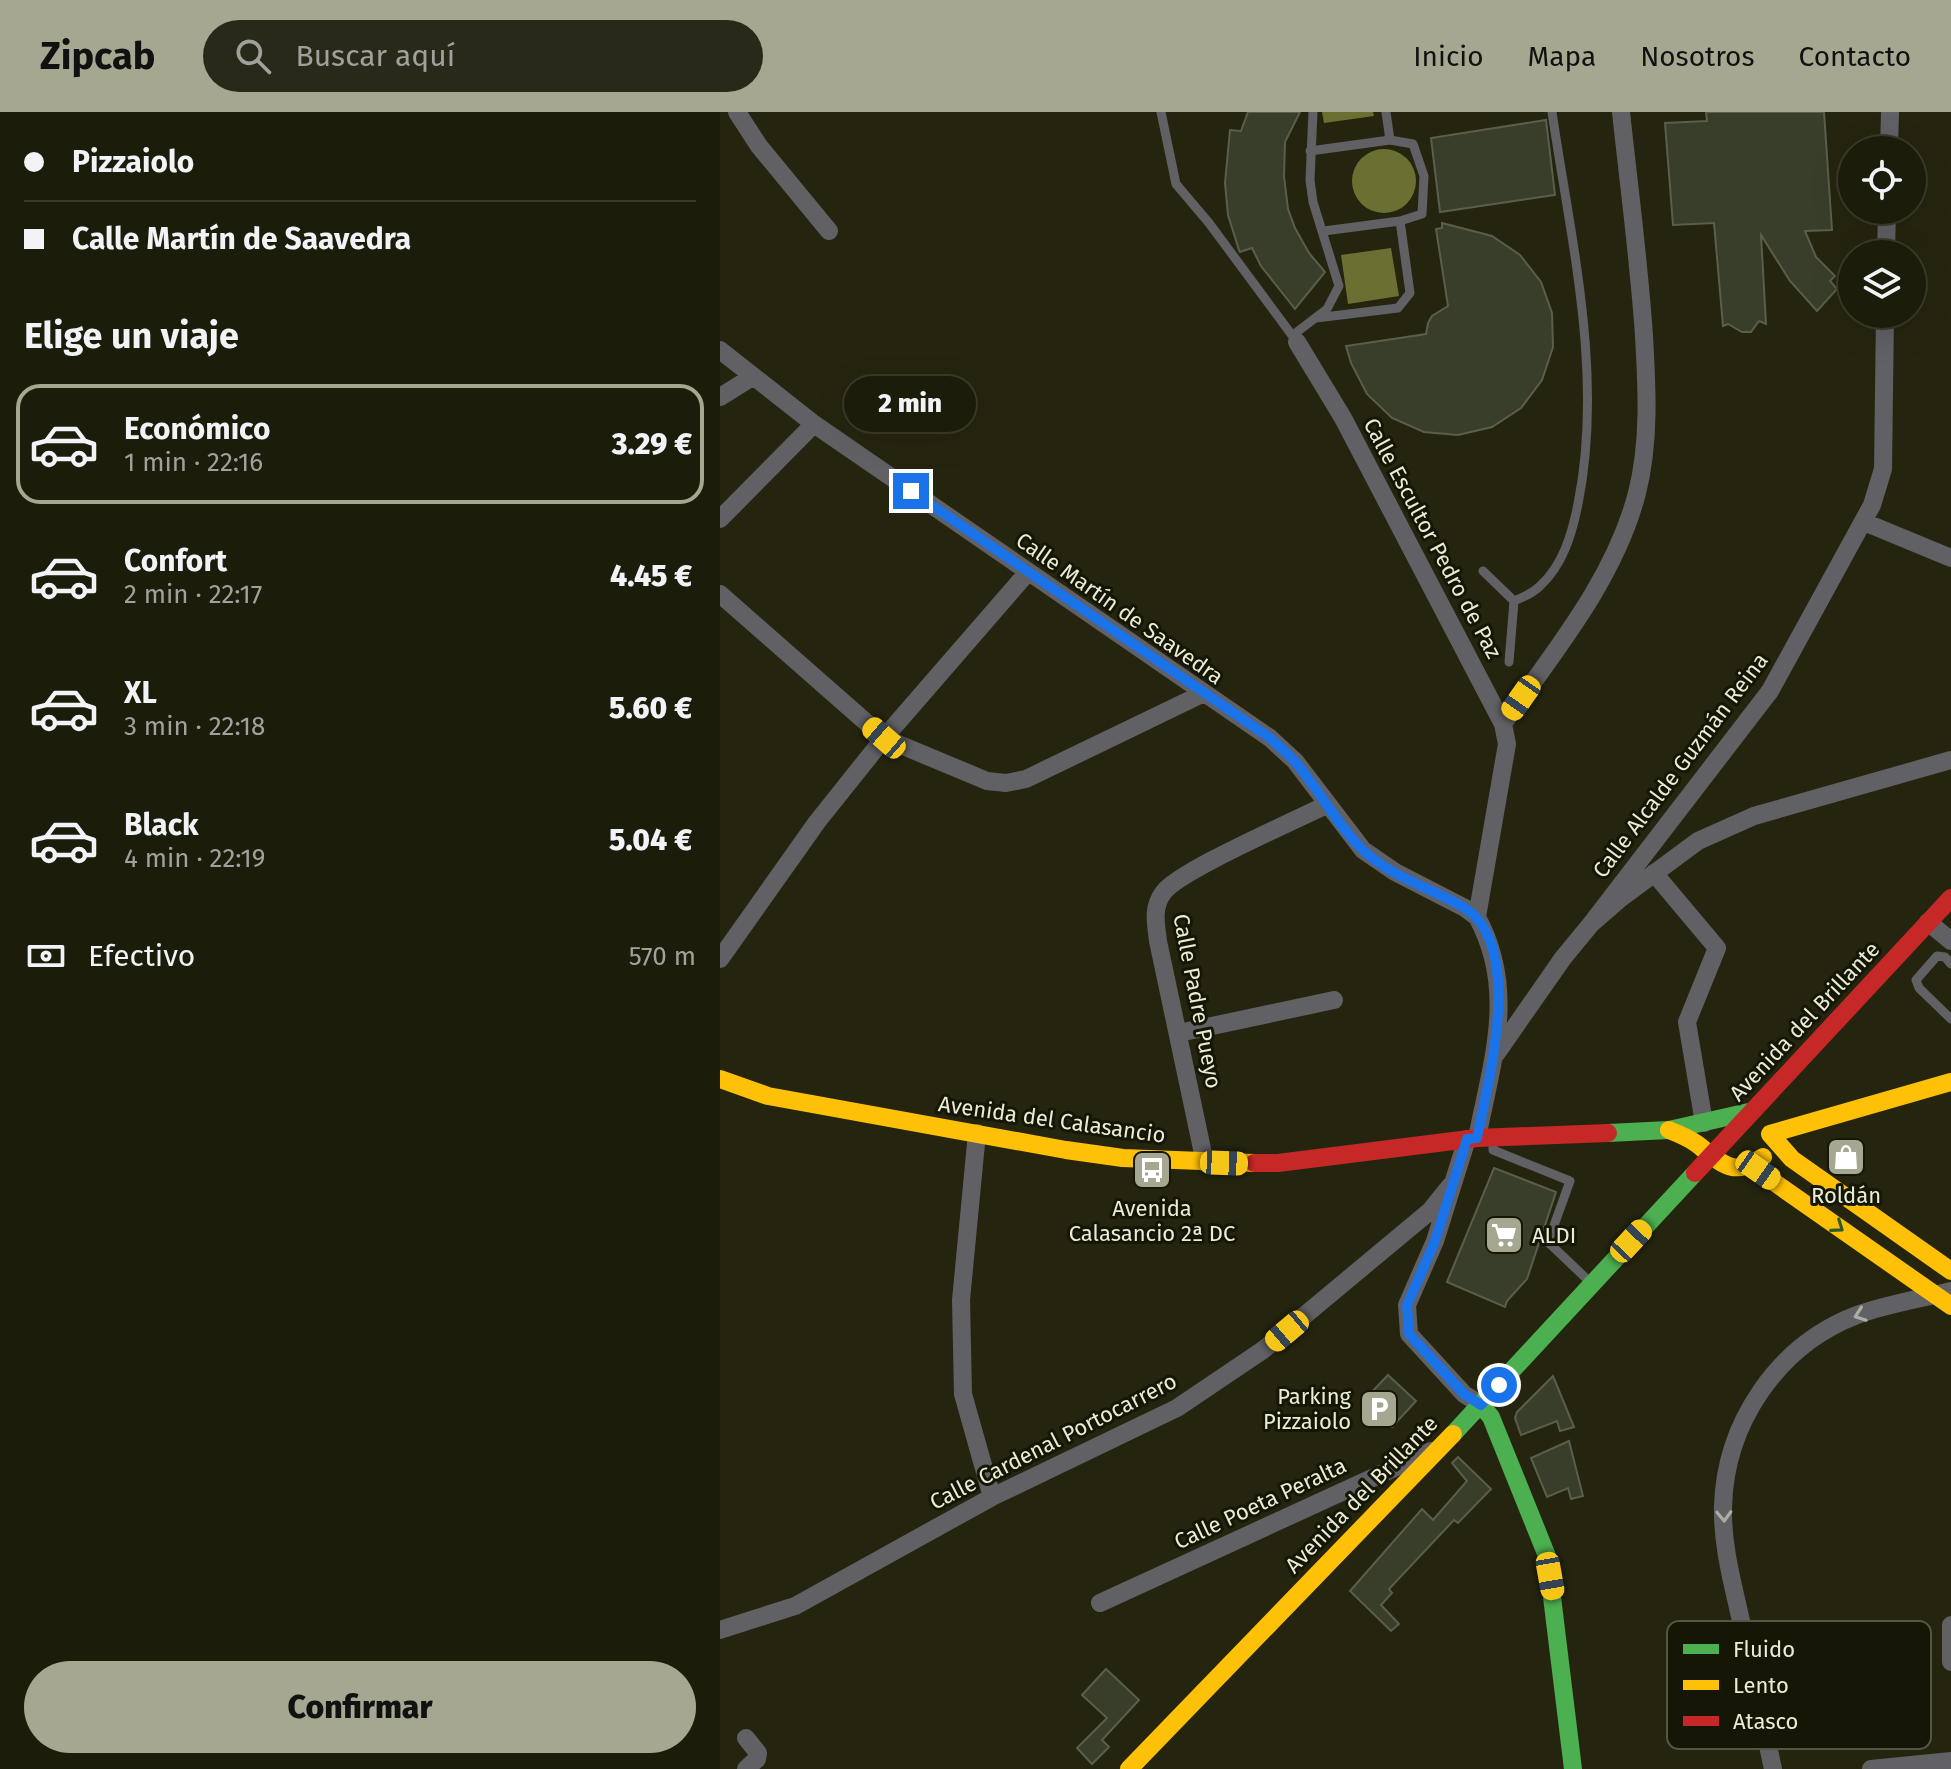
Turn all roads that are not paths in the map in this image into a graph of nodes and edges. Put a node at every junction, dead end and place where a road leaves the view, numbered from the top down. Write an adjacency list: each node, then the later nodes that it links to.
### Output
1 (737, 112): 12 (street)
2 (1161, 112): 16 (lane)
3 (1313, 112): 10 (lane)
4 (1386, 112): 9 (lane)
5 (1552, 112): 27 (lane)
6 (1621, 112): 30 (street)
7 (1890, 112): 8 (street)
8 (1889, 136)
9 (1390, 140): 10 (lane); 11 (lane)
10 (1310, 151): 13 (lane)
11 (1400, 221): 13 (lane); 14 (lane)
12 (829, 231)
13 (1324, 231): 14 (lane)
14 (1316, 318): 16 (lane)
15 (1885, 328): 22 (street, Calle Alcalde Guzmán Reina)
16 (1295, 339): 30 (street, Calle Escultor Pedro de Paz)
17 (720, 350): 18 (street, Calle Martín de Saavedra)
18 (752, 377): 19 (street); 20 (street, Calle Martín de Saavedra)
19 (720, 397)
20 (814, 424): 21 (street); 25 (street, Calle Martín de Saavedra)
21 (720, 519)
22 (1864, 522): 23 (street); 34 (street, Calle Alcalde Guzmán Reina)
23 (1951, 558)
24 (1483, 571): 27 (lane)
25 (1027, 573): 29 (street, Calle Martín de Saavedra); 31 (street)
26 (720, 594): 31 (street)
27 (1514, 601): 28 (lane)
28 (1509, 662)
29 (1202, 694): 31 (street); 33 (street, Calle Martín de Saavedra)
30 (1503, 724): 38 (street, Calle Escultor Pedro de Paz)
31 (884, 738): 42 (street)
32 (1951, 760): 35 (street)
33 (1328, 804): 38 (street, Calle Martín de Saavedra); 46 (street, Calle Padre Pueyo)
34 (1660, 834): 35 (street); 40 (street, Calle Alcalde Guzmán Reina)
35 (1680, 854): 36 (street)
36 (1654, 873): 40 (street); 51 (street)
37 (1951, 898): 39 (street, Avenida del Brillante)
38 (1477, 917): 47 (street)
39 (1928, 922): 41 (street); 50 (street, Avenida del Brillante)
40 (1591, 924): 47 (street)
41 (1951, 941)
42 (720, 959)
43 (1951, 964): 45 (lane)
44 (1334, 1000): 46 (street)
45 (1951, 1019)
46 (1179, 1033): 57 (street, Calle Padre Pueyo)
47 (1492, 1059): 55 (street)
48 (720, 1079): 53 (street, Avenida del Calasancio)
49 (1951, 1082): 54 (street)
50 (1755, 1110): 51 (street, Avenida del Calasancio); 54 (street); 56 (street, Avenida del Brillante)
51 (1704, 1123): 52 (street, Avenida del Calasancio)
52 (1669, 1130): 55 (street, Avenida del Calasancio); 56 (street)
53 (977, 1133): 57 (street, Avenida del Calasancio); 66 (street)
54 (1770, 1134): 58 (street); 60 (street)
55 (1479, 1138): 57 (street, Avenida del Calasancio); 59 (street, Calle Cardenal Portocarrero); 61 (lane)
56 (1709, 1156): 58 (street); 61 (street, Avenida del Brillante)
57 (1205, 1163)
58 (1751, 1166): 62 (street, one-way to 62)
59 (1451, 1185): 64 (street, Calle Cardenal Portocarrero); 66 (street, Calle Cardenal Portocarrero)
60 (1951, 1271)
61 (1592, 1284): 64 (street, Avenida del Brillante)
62 (1943, 1293): 63 (street); 68 (street, one-way to 68)
63 (1951, 1306)
64 (1481, 1405): 65 (street, Avenida del Brillante); 77 (street)
65 (1441, 1446): 67 (street, Calle Poeta Peralta); 76 (street, Avenida del Brillante)
66 (992, 1497): 70 (street, Calle Cardenal Portocarrero)
67 (1100, 1603)
68 (1741, 1621)
69 (1951, 1625): 71 (street)
70 (720, 1630)
71 (1951, 1662)
72 (746, 1738): 75 (street)
73 (1769, 1749): 78 (street, one-way to 78)
74 (1951, 1761): 79 (street)
75 (746, 1769)
76 (1129, 1769)
77 (1573, 1769)
78 (1773, 1769)
79 (1871, 1769)

